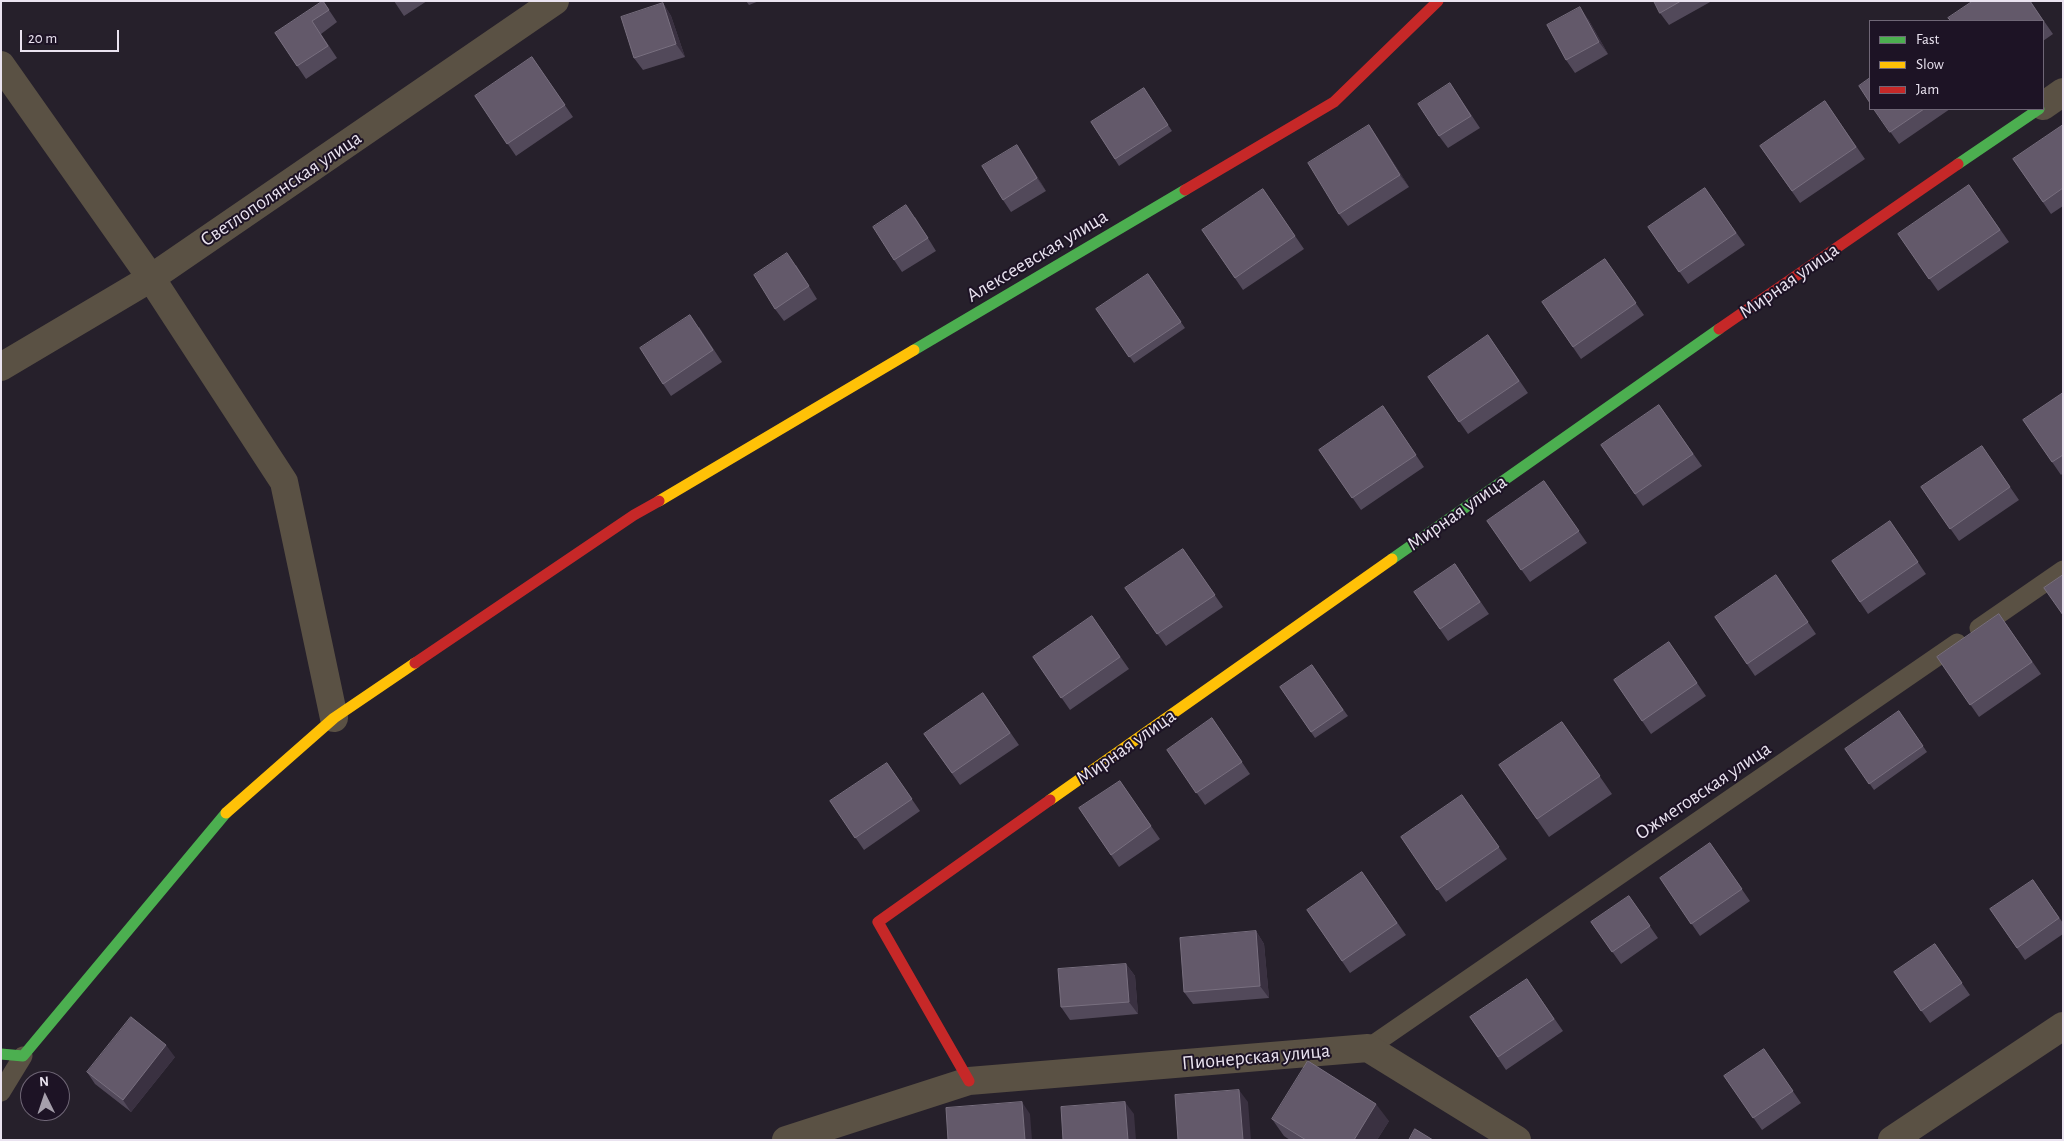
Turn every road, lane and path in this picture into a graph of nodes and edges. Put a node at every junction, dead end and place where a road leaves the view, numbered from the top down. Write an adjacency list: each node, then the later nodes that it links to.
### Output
1 (555, 1): 7 (street, Светлополянская улица)
2 (1438, 1): 10 (street, Алексеевская улица)
3 (1, 64): 7 (street)
4 (2063, 92): 5 (street)
5 (2044, 105)
6 (2038, 110): 15 (street, Мирная улица)
7 (151, 278): 8 (street, Светлополянская улица); 10 (street)
8 (1, 367)
9 (2063, 570): 12 (lane, Ожмеговская улица)
10 (334, 718): 14 (street, Алексеевская улица)
11 (2063, 1026): 19 (street)
12 (1368, 1048): 15 (street, Пионерская улица); 18 (street)
13 (1, 1054): 14 (street)
14 (23, 1056): 16 (lane)
15 (969, 1080): 17 (street, Пионерская улица)
16 (1, 1092)
17 (786, 1140)
18 (1517, 1140)
19 (1892, 1140)

